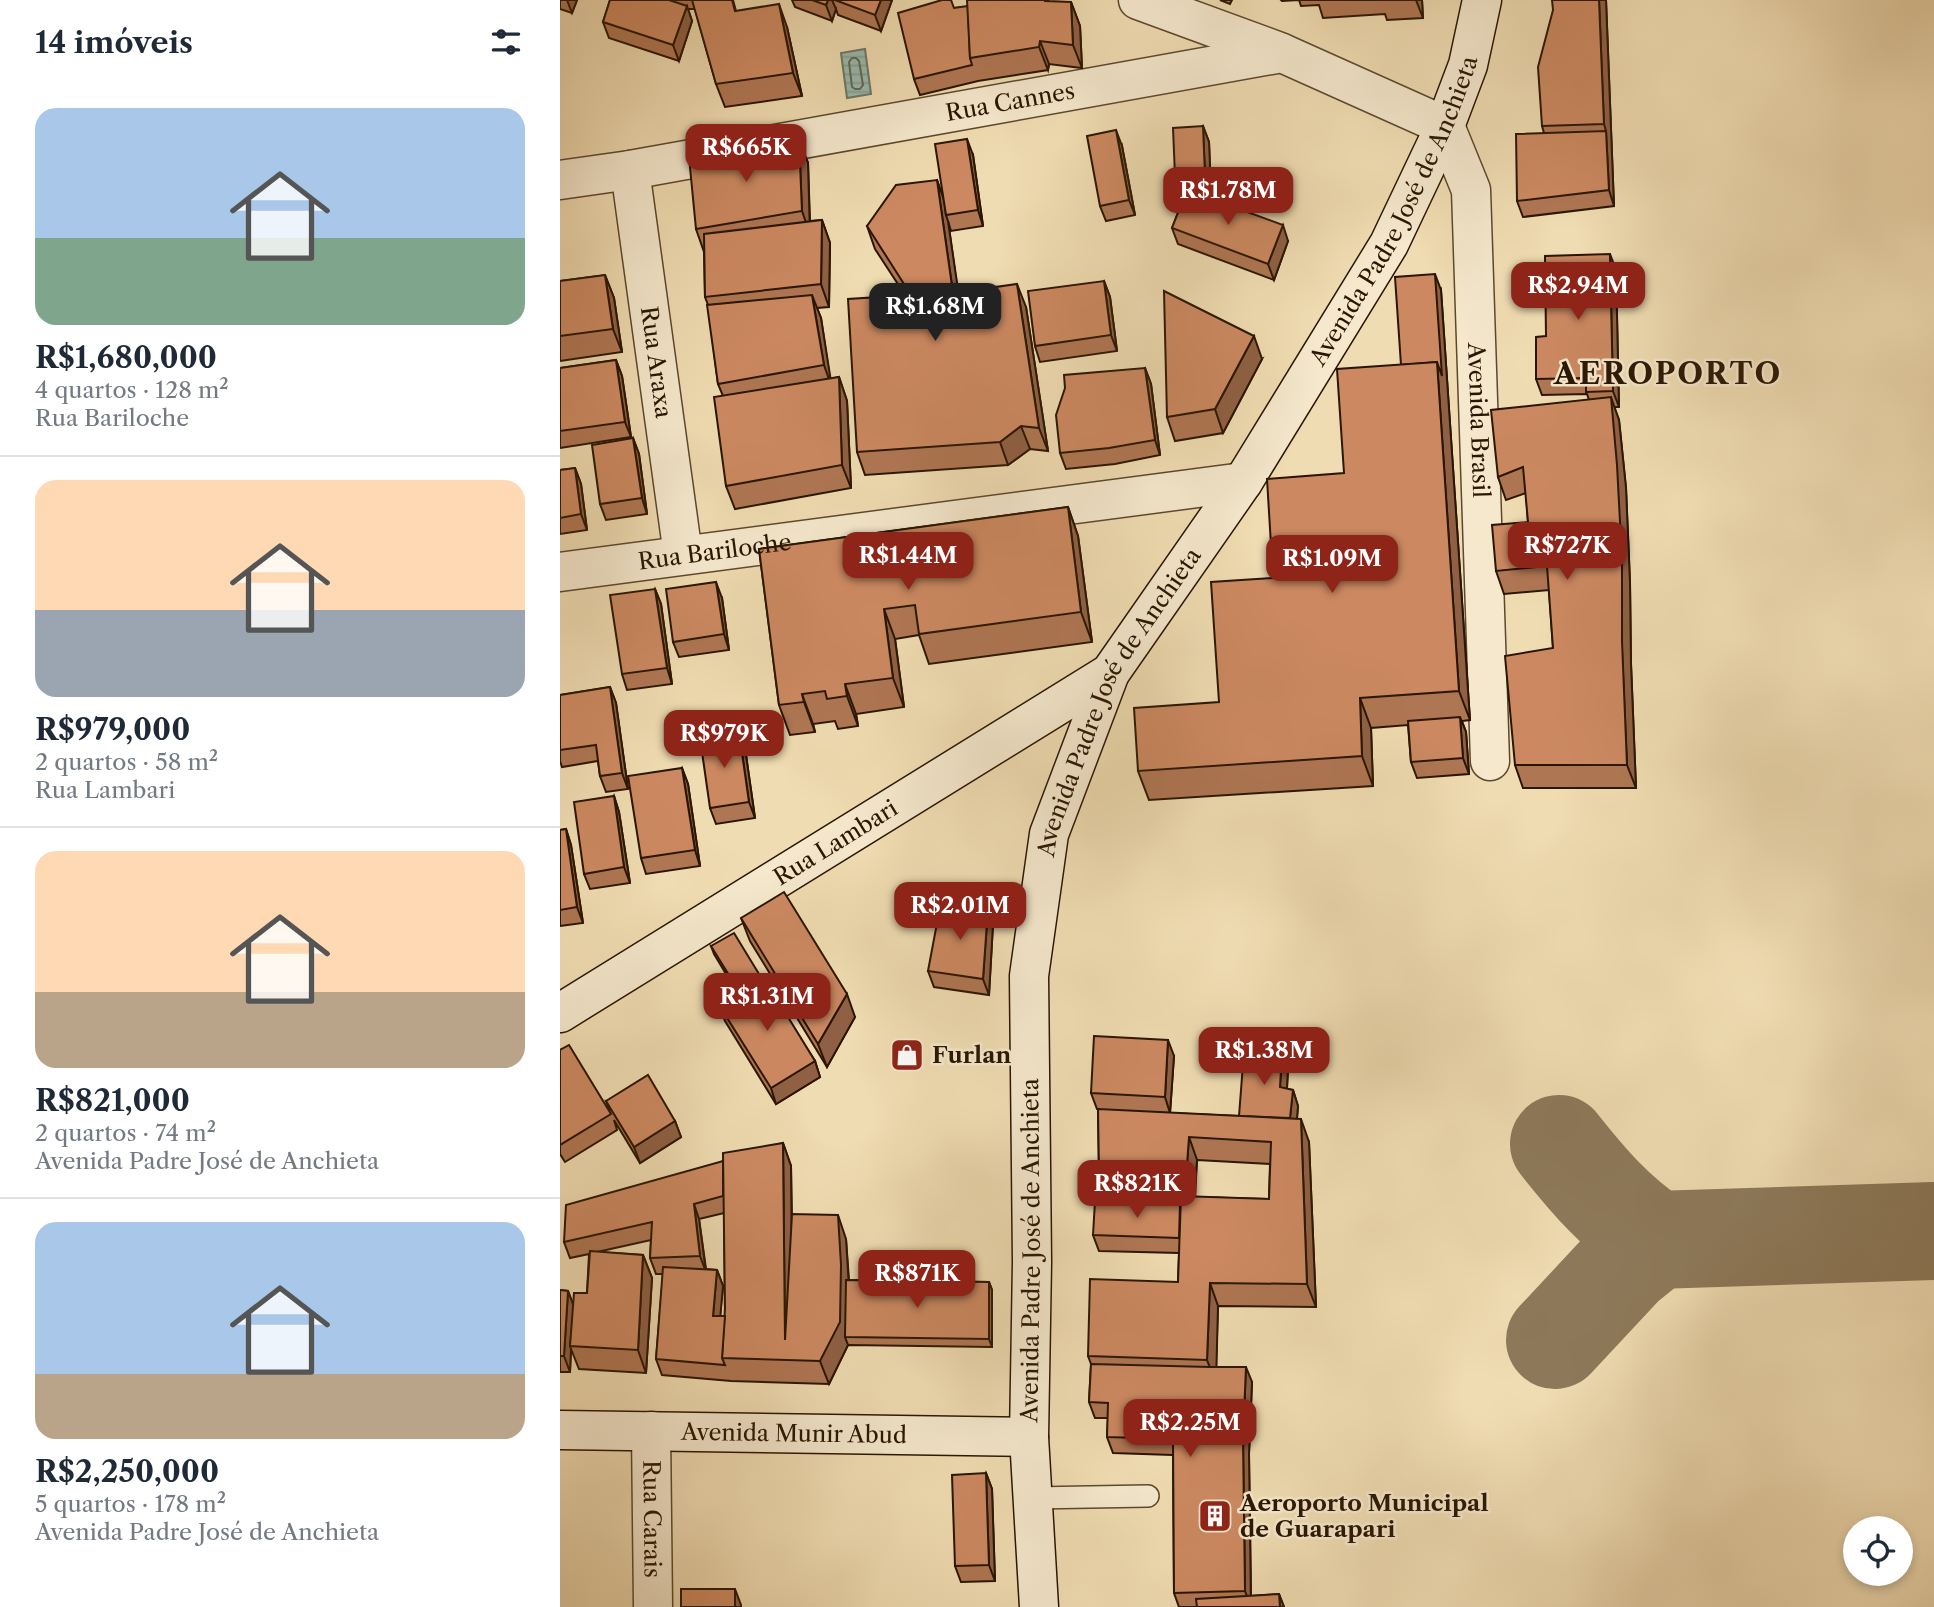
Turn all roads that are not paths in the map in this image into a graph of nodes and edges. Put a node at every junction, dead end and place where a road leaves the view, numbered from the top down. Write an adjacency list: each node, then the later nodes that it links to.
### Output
1 (1138, 0): 3 (street)
2 (1482, 0): 4 (street, Avenida Padre José de Anchieta)
3 (1282, 52): 4 (street); 5 (street, Rua Cannes)
4 (1445, 126): 7 (street, Avenida Padre José de Anchieta); 11 (street, Avenida Brasil)
5 (630, 170): 6 (street, Rua Cannes); 8 (street, Rua Araxa)
6 (560, 180)
7 (1243, 482): 8 (street, Rua Bariloche); 10 (street, Avenida Padre José de Anchieta)
8 (683, 555): 9 (street, Rua Bariloche)
9 (560, 572)
10 (1110, 673): 12 (street, Rua Lambari); 15 (street, Avenida Padre José de Anchieta)
11 (1490, 761)
12 (560, 1013)
13 (560, 1430): 14 (street, Avenida Munir Abud)
14 (651, 1431): 15 (street, Avenida Munir Abud); 18 (street, Rua Carais)
15 (1028, 1437): 17 (street, Avenida Padre José de Anchieta)
16 (1147, 1496): 17 (lane)
17 (1032, 1498): 19 (street, Avenida Padre José de Anchieta)
18 (653, 1607)
19 (1039, 1607)

